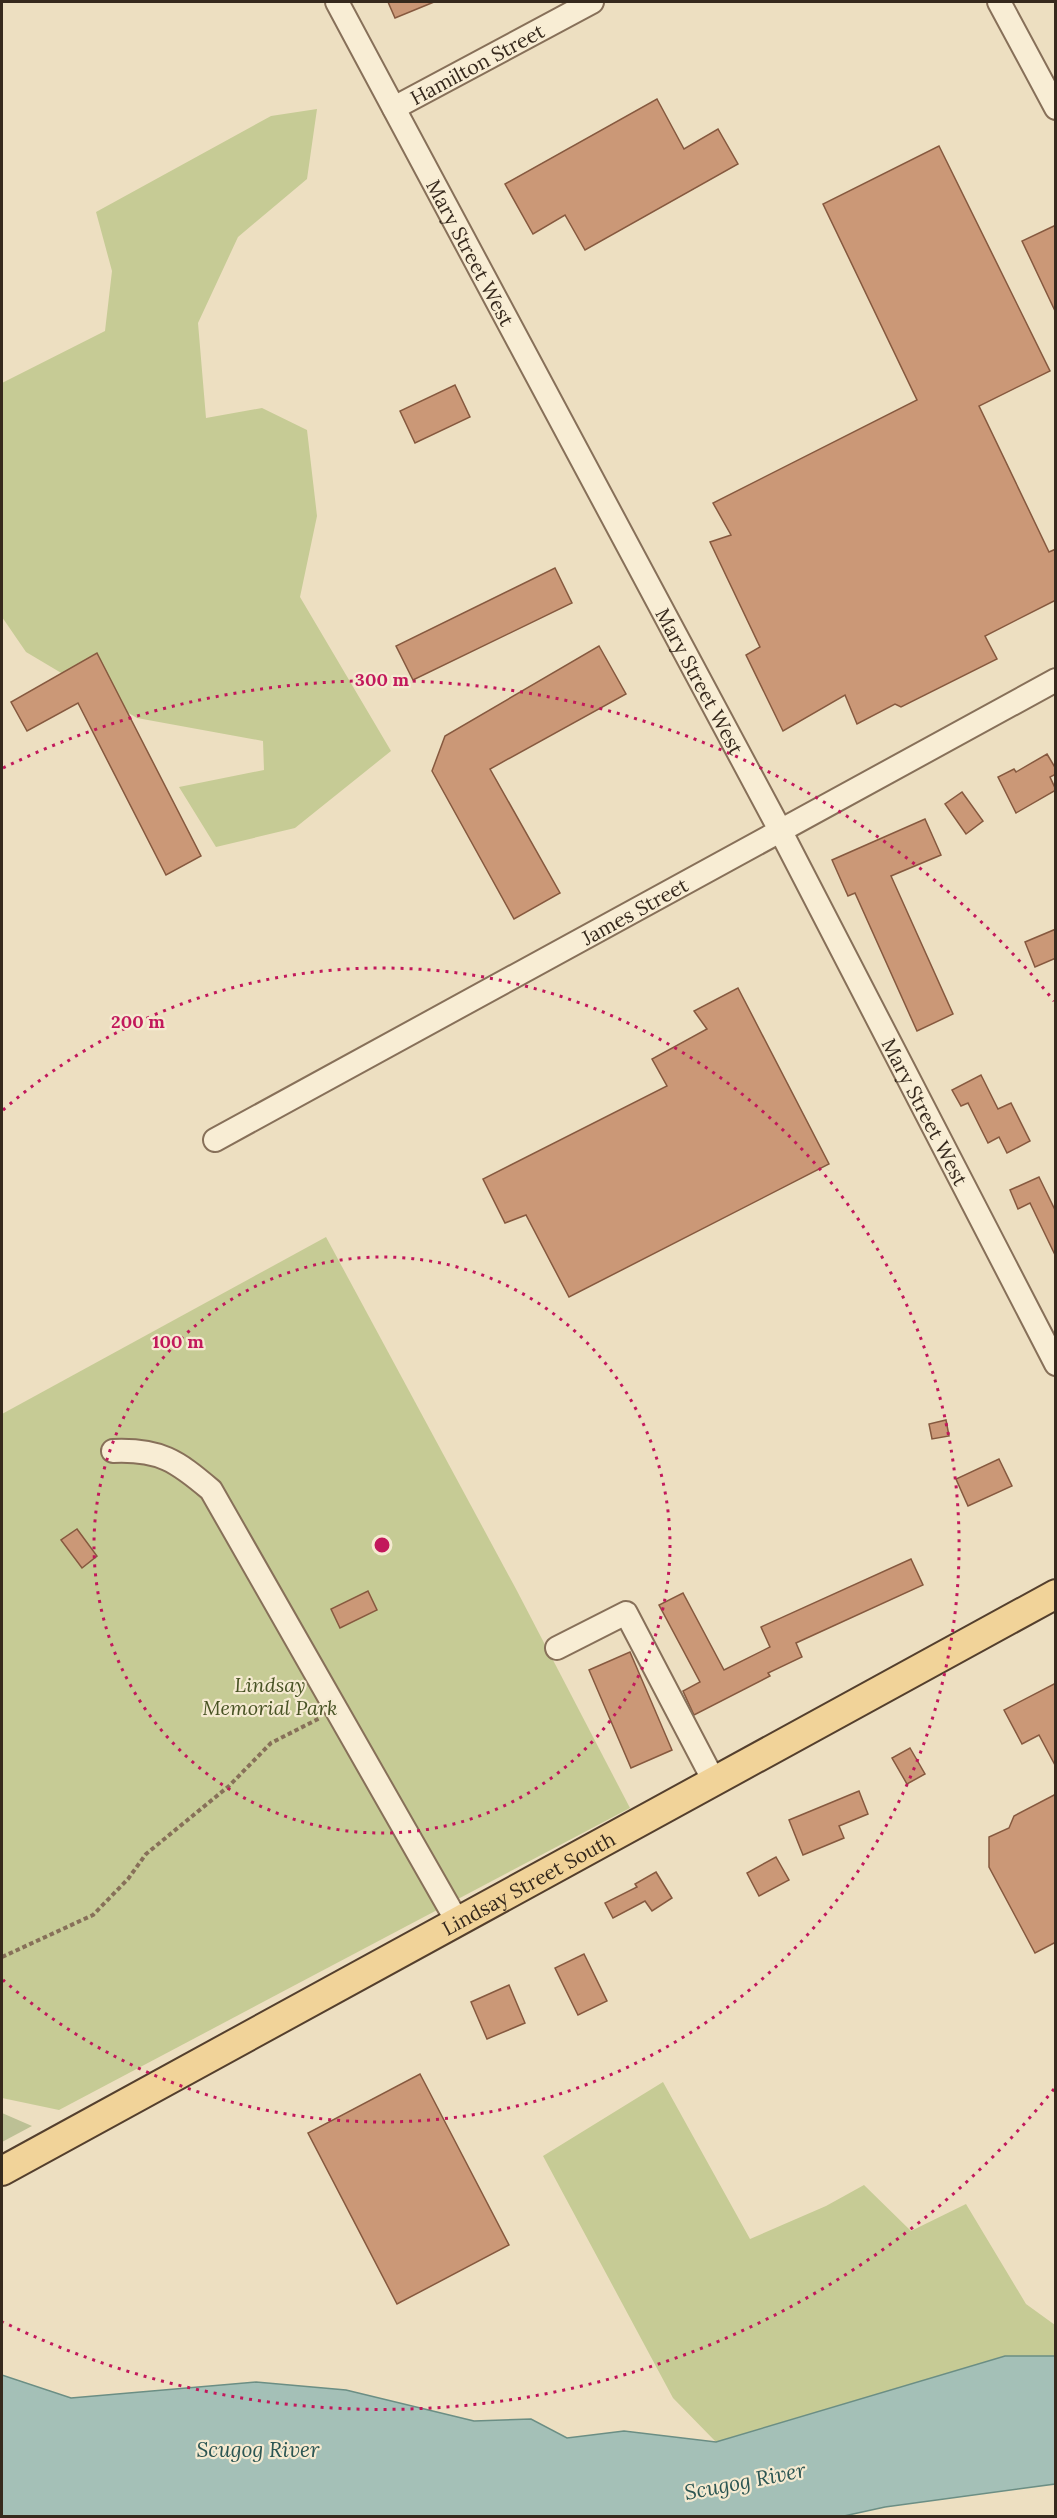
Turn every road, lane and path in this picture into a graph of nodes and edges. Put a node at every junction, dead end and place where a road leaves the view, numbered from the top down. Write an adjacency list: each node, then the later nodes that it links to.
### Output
1 (337, 2): 4 (street, Mary Street West)
2 (592, 2): 4 (street, Hamilton Street)
3 (999, 2): 5 (street)
4 (394, 108): 7 (street, Mary Street West)
5 (1056, 108)
6 (1056, 680): 7 (street, James Street)
7 (780, 830): 8 (street, James Street); 9 (street, Mary Street West)
8 (214, 1140)
9 (1056, 1364)
10 (114, 1451): 13 (street)
11 (1056, 1594): 14 (main road, Lindsay Street South)
12 (557, 1648): 14 (street)
13 (337, 1710): 15 (street); 16 (path)
14 (714, 1781): 15 (main road, Lindsay Street South)
15 (458, 1921): 17 (main road, Lindsay Street South)
16 (2, 1957)
17 (2, 2171)

